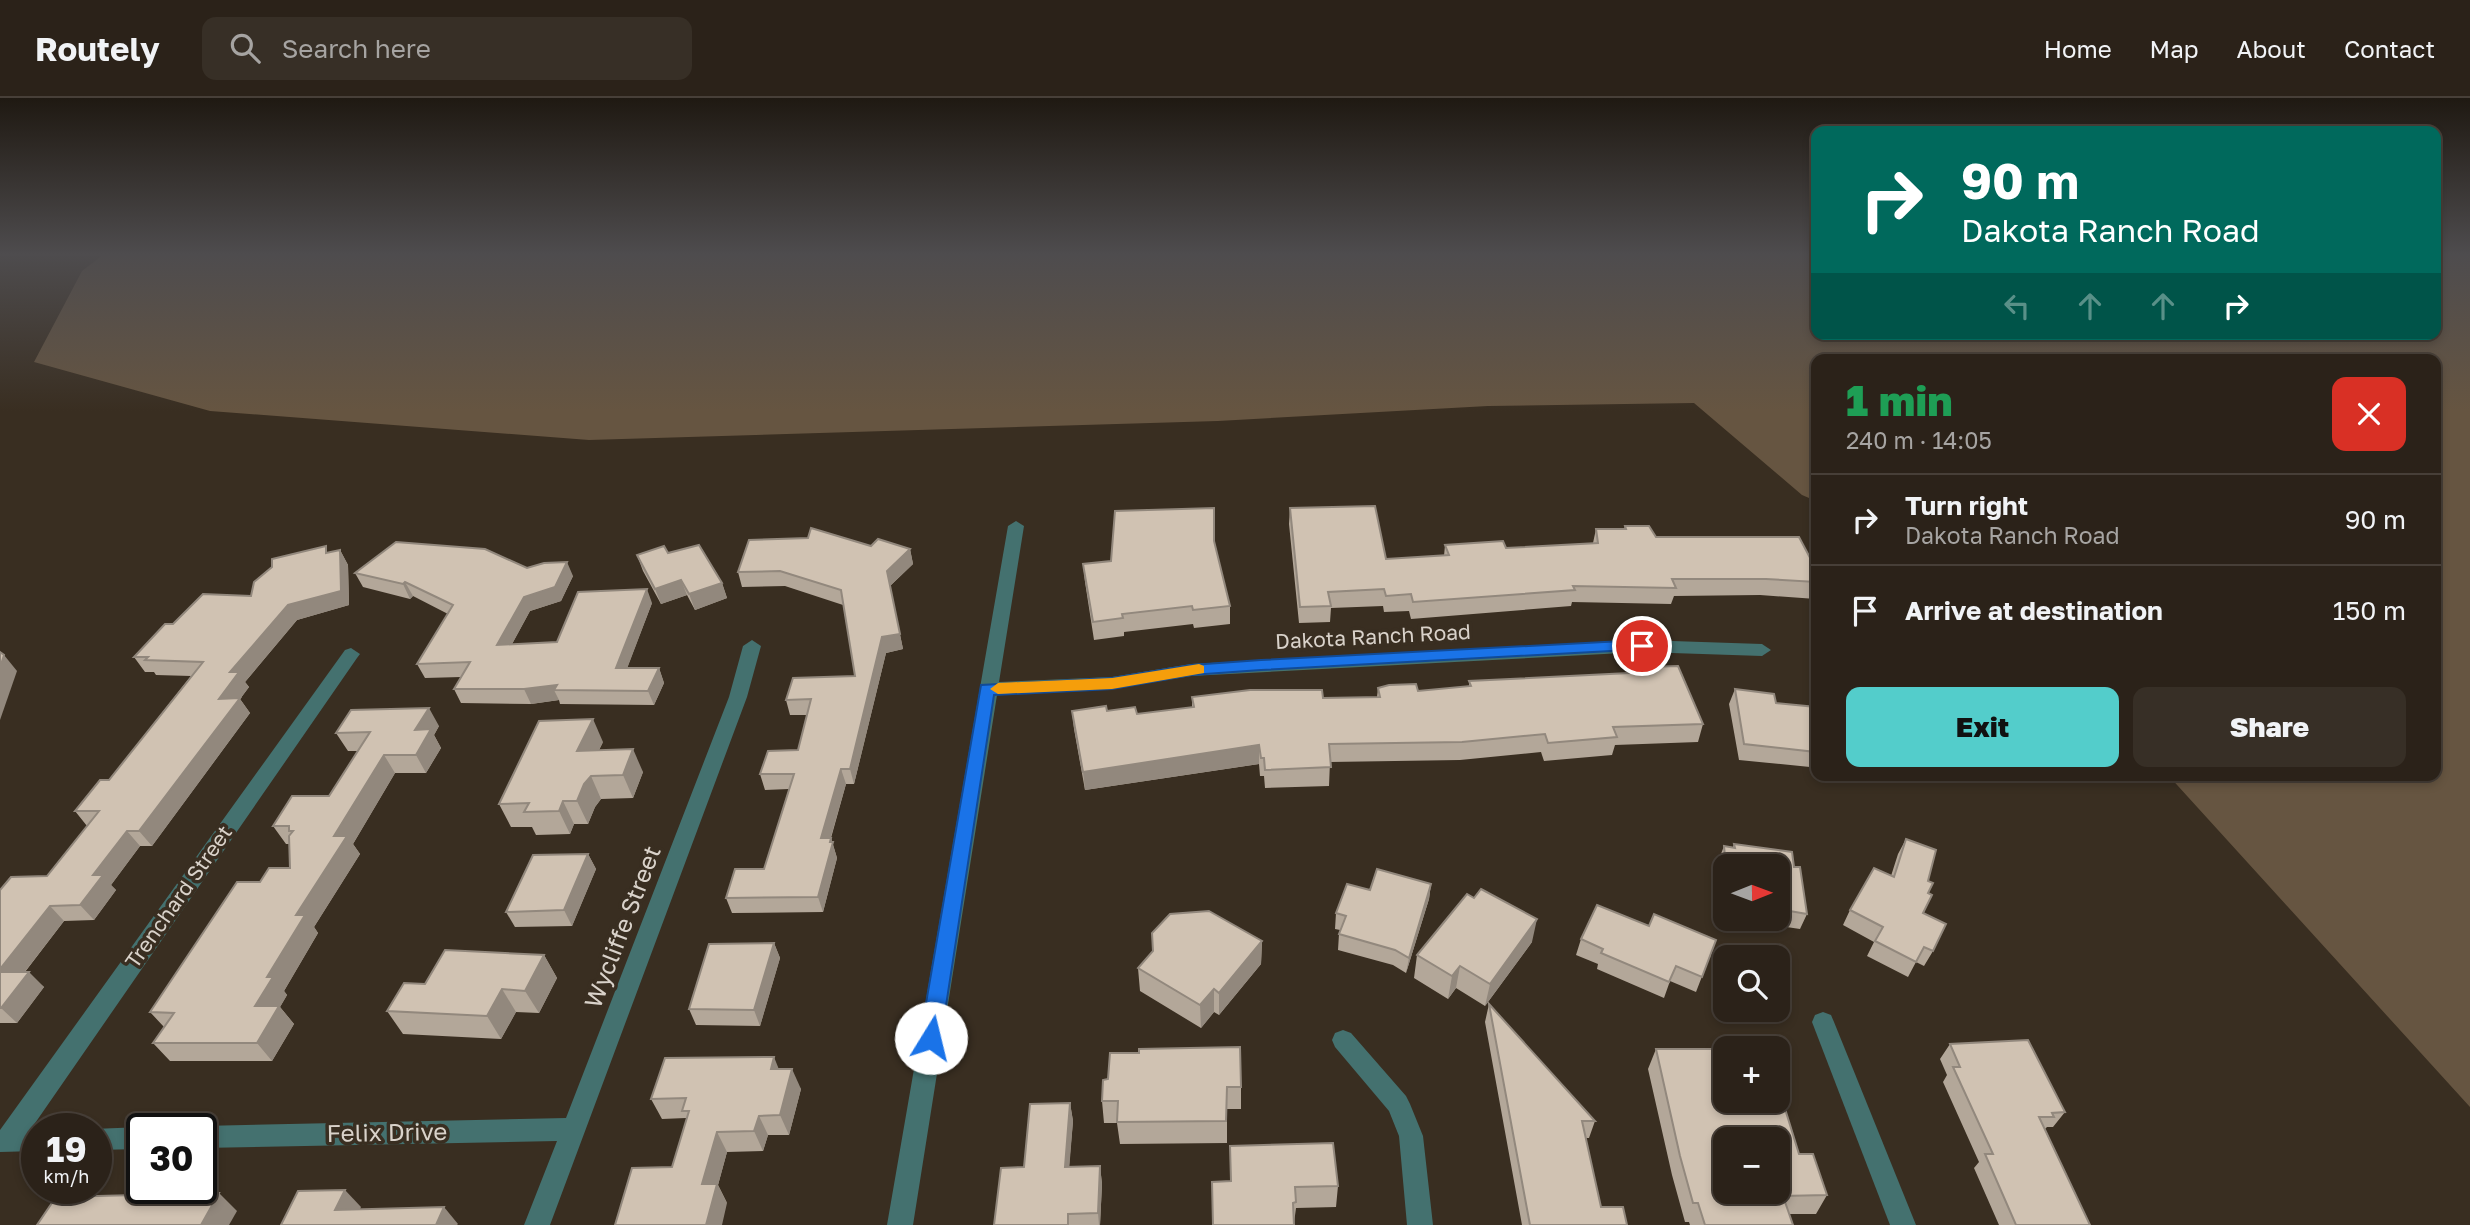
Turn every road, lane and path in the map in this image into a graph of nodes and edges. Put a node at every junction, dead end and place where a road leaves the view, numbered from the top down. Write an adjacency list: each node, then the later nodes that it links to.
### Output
1 (1016, 526): 5 (street)
2 (752, 646): 8 (street, Wycliffe Street)
3 (1762, 650): 5 (street, Dakota Ranch Road)
4 (351, 654): 10 (street, Trenchard Street)
5 (987, 689): 12 (street)
6 (1824, 1022): 14 (street)
7 (1343, 1040): 13 (street)
8 (574, 1129): 9 (street, Felix Drive); 11 (street, Wycliffe Street)
9 (217, 1137)
10 (4, 1141)
11 (537, 1225)
12 (900, 1225)
13 (1420, 1225)
14 (1903, 1225)

